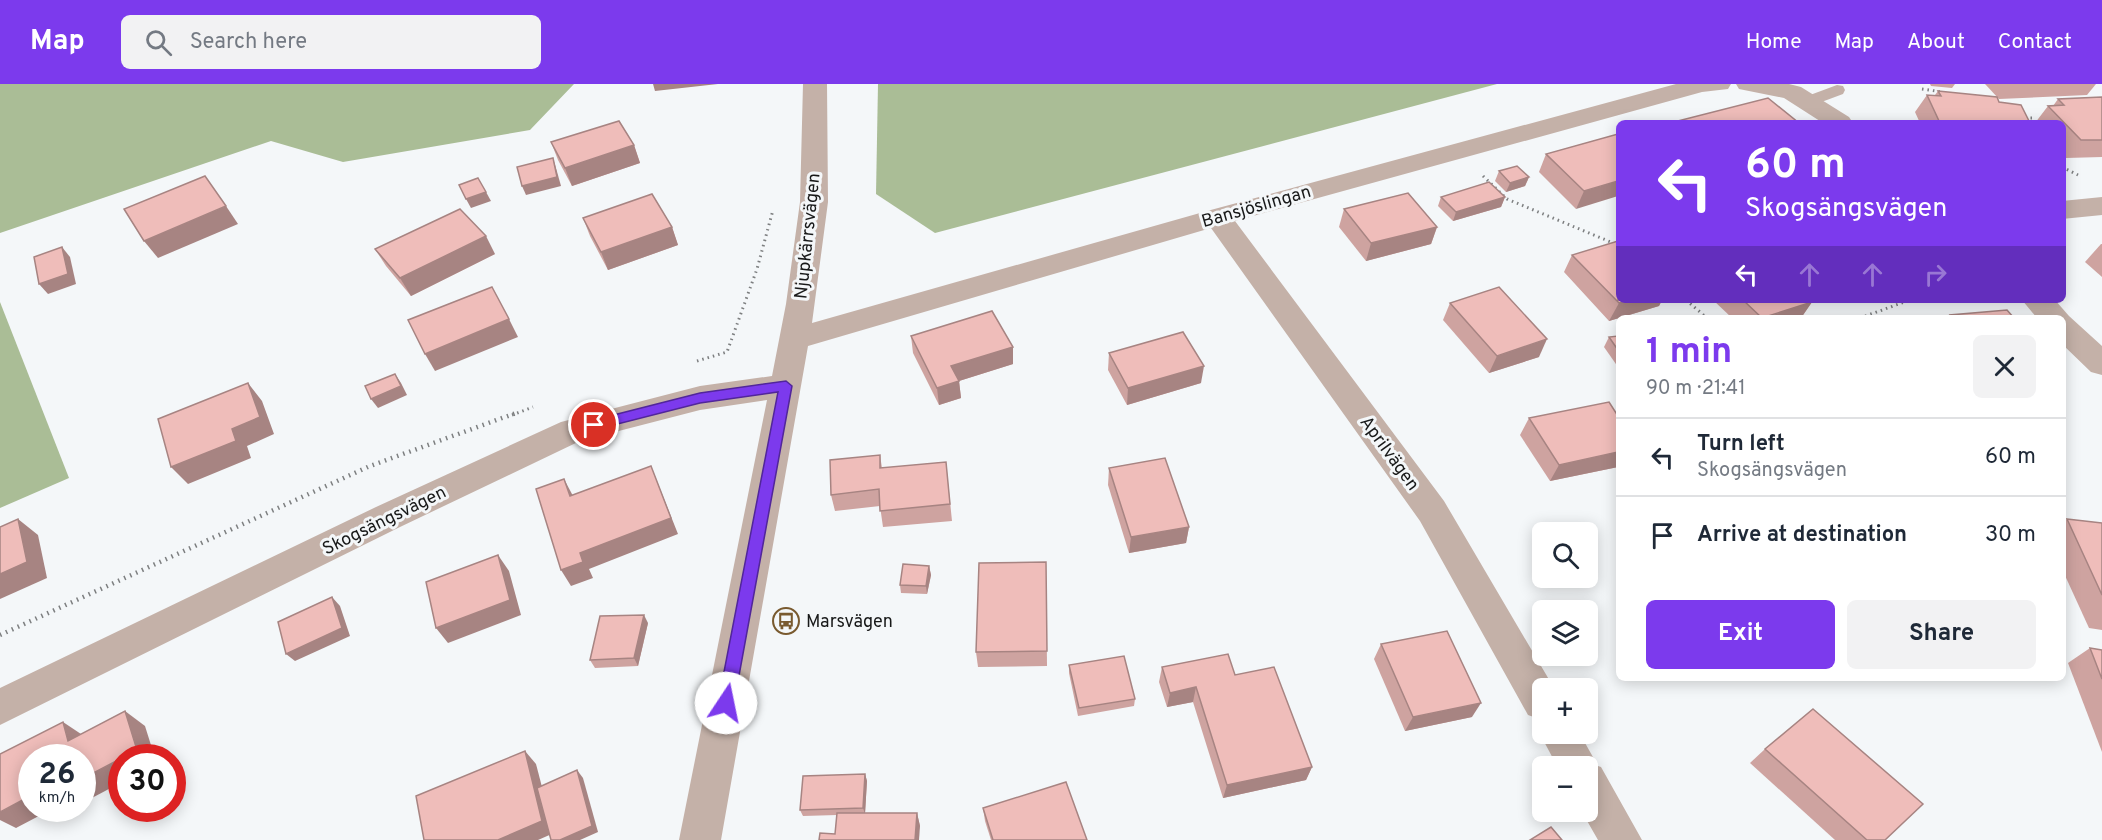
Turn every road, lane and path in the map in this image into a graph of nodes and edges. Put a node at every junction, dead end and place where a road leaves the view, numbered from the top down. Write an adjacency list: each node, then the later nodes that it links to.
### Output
1 (815, 84): 24 (street, Njupkärrsvägen)
2 (1719, 84): 11 (street, Bansjöslingan)
3 (1748, 84): 7 (street)
4 (1922, 89): 6 (path)
5 (1837, 90): 7 (lane)
6 (1943, 92)
7 (1808, 102): 10 (street)
8 (2017, 118): 9 (path)
9 (2035, 118)
10 (1835, 120)
11 (1456, 151): 15 (street, Bansjöslingan); 16 (path)
12 (776, 201): 25 (path)
13 (2102, 206): 14 (street)
14 (2066, 210)
15 (1217, 217): 24 (street, Bansjöslingan); 30 (street, Aprilvägen)
16 (1616, 244)
17 (1690, 303): 20 (path)
18 (1902, 303): 21 (path)
19 (2040, 303): 22 (street)
20 (1704, 315)
21 (1868, 315)
22 (2052, 315)
23 (2066, 329): 26 (street)
24 (794, 339): 27 (street, Njupkärrsvägen)
25 (693, 362)
26 (2102, 364)
27 (786, 386): 31 (street, Skogsängsvägen); 33 (street)
28 (538, 406): 29 (path)
29 (0, 635)
30 (1532, 686)
31 (0, 707)
32 (1598, 800): 34 (street)
33 (700, 840)
34 (1621, 840)

